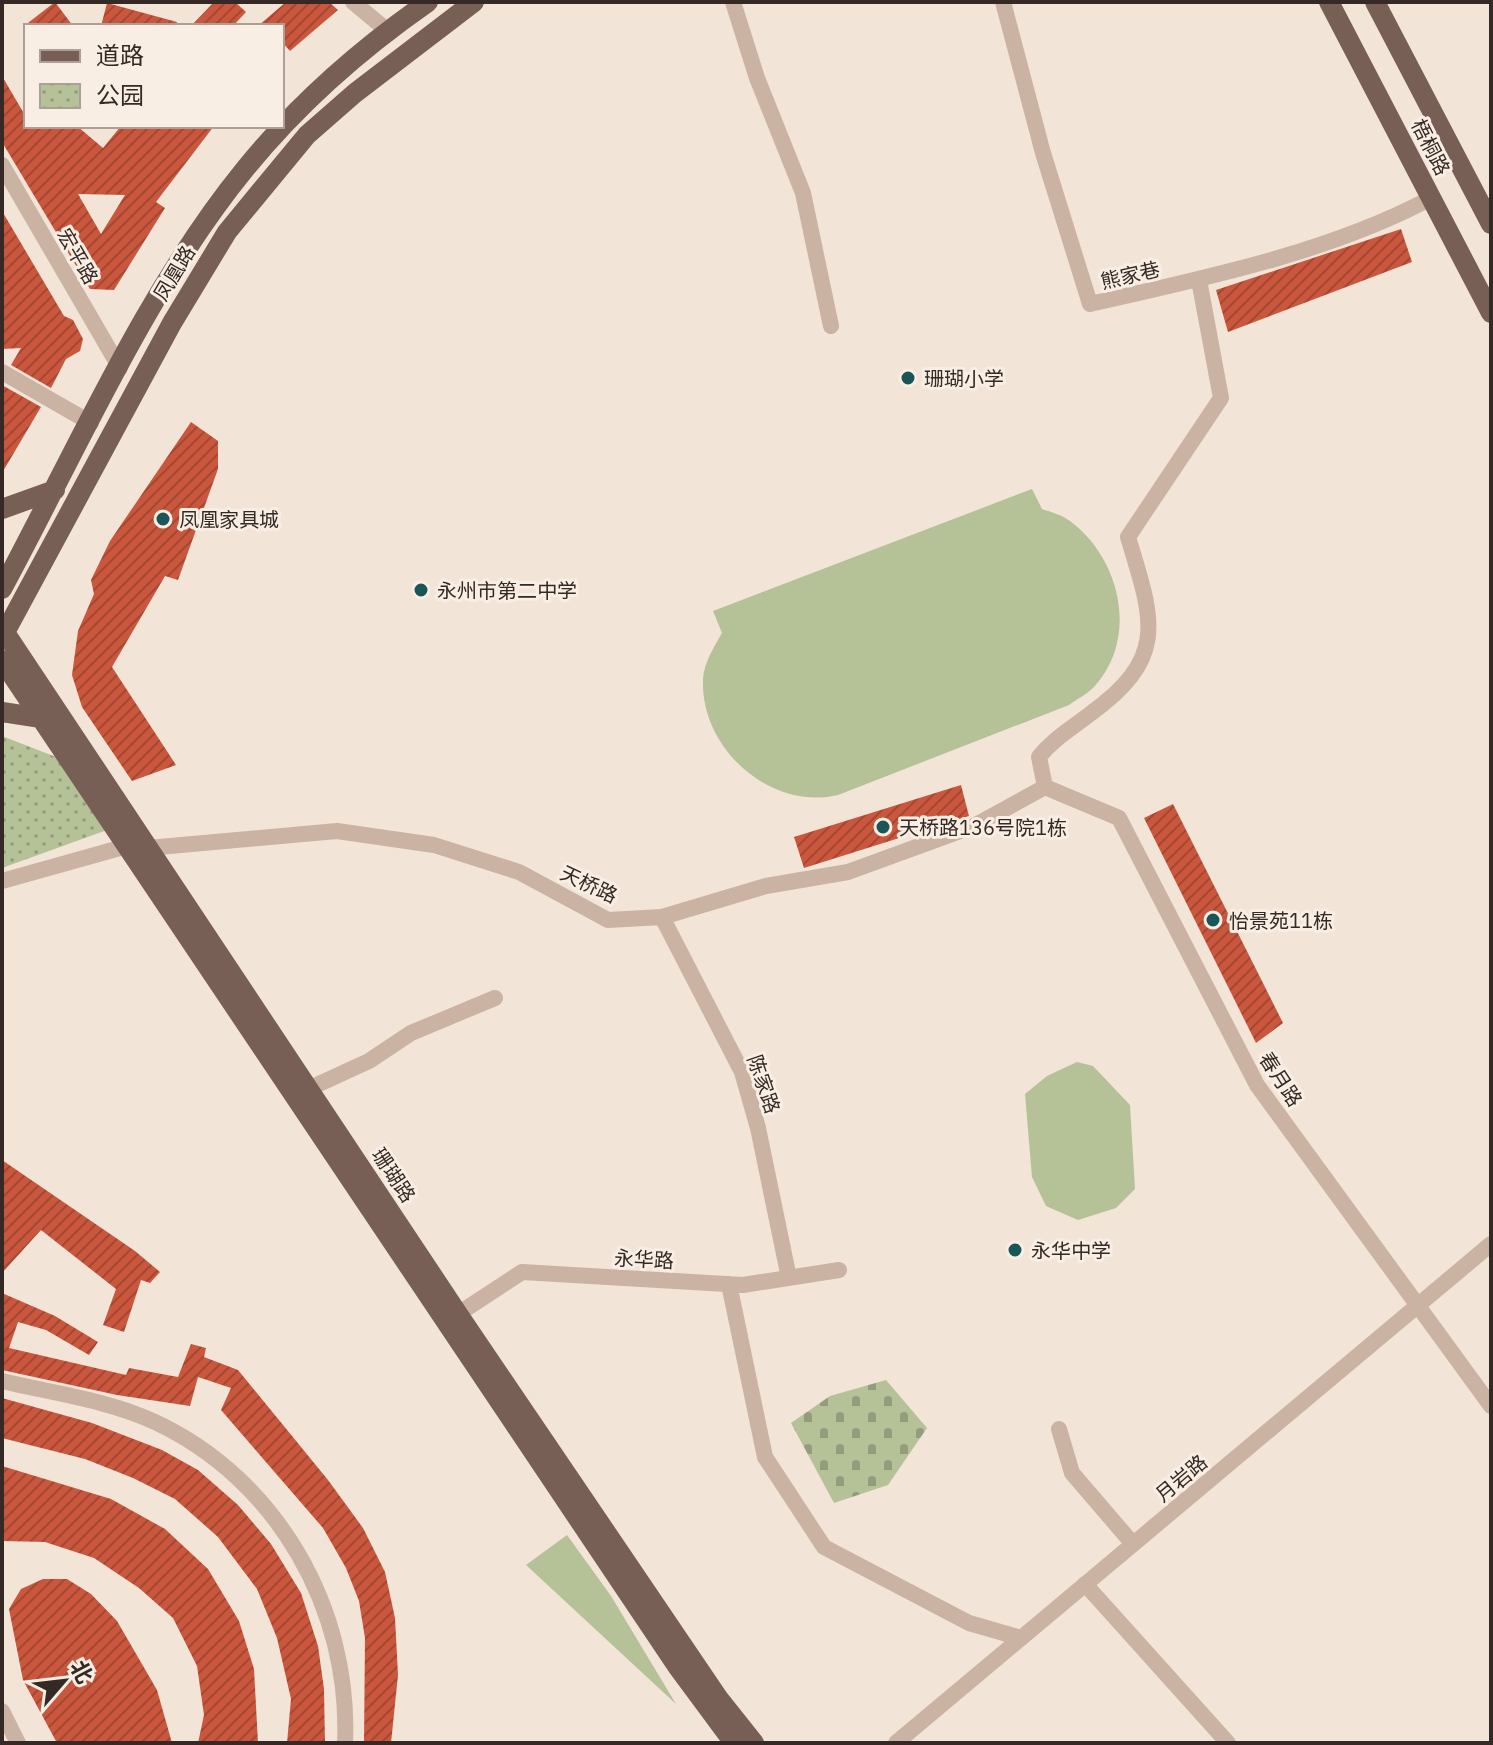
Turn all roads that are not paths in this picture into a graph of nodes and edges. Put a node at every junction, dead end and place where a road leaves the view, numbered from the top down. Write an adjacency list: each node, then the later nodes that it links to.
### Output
1 (353, 2): 8 (street)
2 (428, 2): 8 (main road, 凤凰路)
3 (474, 2): 23 (main road, 凤凰路)
4 (733, 2): 16 (street)
5 (1003, 2): 14 (street, 熊家巷)
6 (1329, 2): 12 (main road, 梧桐路)
7 (1375, 2): 13 (main road, 梧桐路)
8 (389, 32): 9 (main road, 凤凰路)
9 (284, 125)
10 (281, 128): 17 (main road, 凤凰路)
11 (2, 165): 17 (street, 宏平路)
12 (1431, 198): 14 (street, 熊家巷); 15 (main road, 梧桐路)
13 (1491, 224)
14 (1199, 280): 27 (street)
15 (1491, 313)
16 (831, 326)
17 (120, 368): 19 (main road, 凤凰路)
18 (2, 372): 19 (street)
19 (91, 423): 20 (main road, 凤凰路)
20 (55, 490): 21 (main road); 22 (main road, 凤凰路)
21 (2, 509)
22 (2, 589)
23 (3, 632): 29 (main road, 珊瑚路)
24 (2, 660): 26 (main road, 珊瑚路)
25 (2, 712): 26 (main road)
26 (41, 718): 28 (main road, 珊瑚路)
27 (1045, 787): 31 (street, 天桥路); 38 (street, 春月路)
28 (127, 846): 30 (street); 49 (main road, 珊瑚路)
29 (148, 848): 31 (street, 天桥路); 33 (main road, 珊瑚路)
30 (2, 881)
31 (662, 917): 36 (street, 陈家路)
32 (495, 998): 33 (street)
33 (308, 1089): 39 (main road, 珊瑚路)
34 (1491, 1244): 38 (street, 月岩路)
35 (839, 1270): 36 (street, 永华路)
36 (789, 1278): 37 (street, 永华路)
37 (729, 1284): 39 (street, 永华路); 45 (street)
38 (1419, 1304): 41 (street, 春月路); 43 (street, 月岩路)
39 (458, 1314): 50 (main road, 珊瑚路)
40 (2, 1381): 48 (street)
41 (1491, 1406)
42 (1059, 1429): 43 (street)
43 (1133, 1544): 44 (street, 月岩路)
44 (1085, 1584): 45 (street, 月岩路); 52 (street)
45 (1021, 1638): 51 (street, 月岩路)
46 (2, 1711): 47 (street)
47 (18, 1743)
48 (345, 1743)
49 (734, 1743)
50 (754, 1743)
51 (896, 1743)
52 (1228, 1743)

